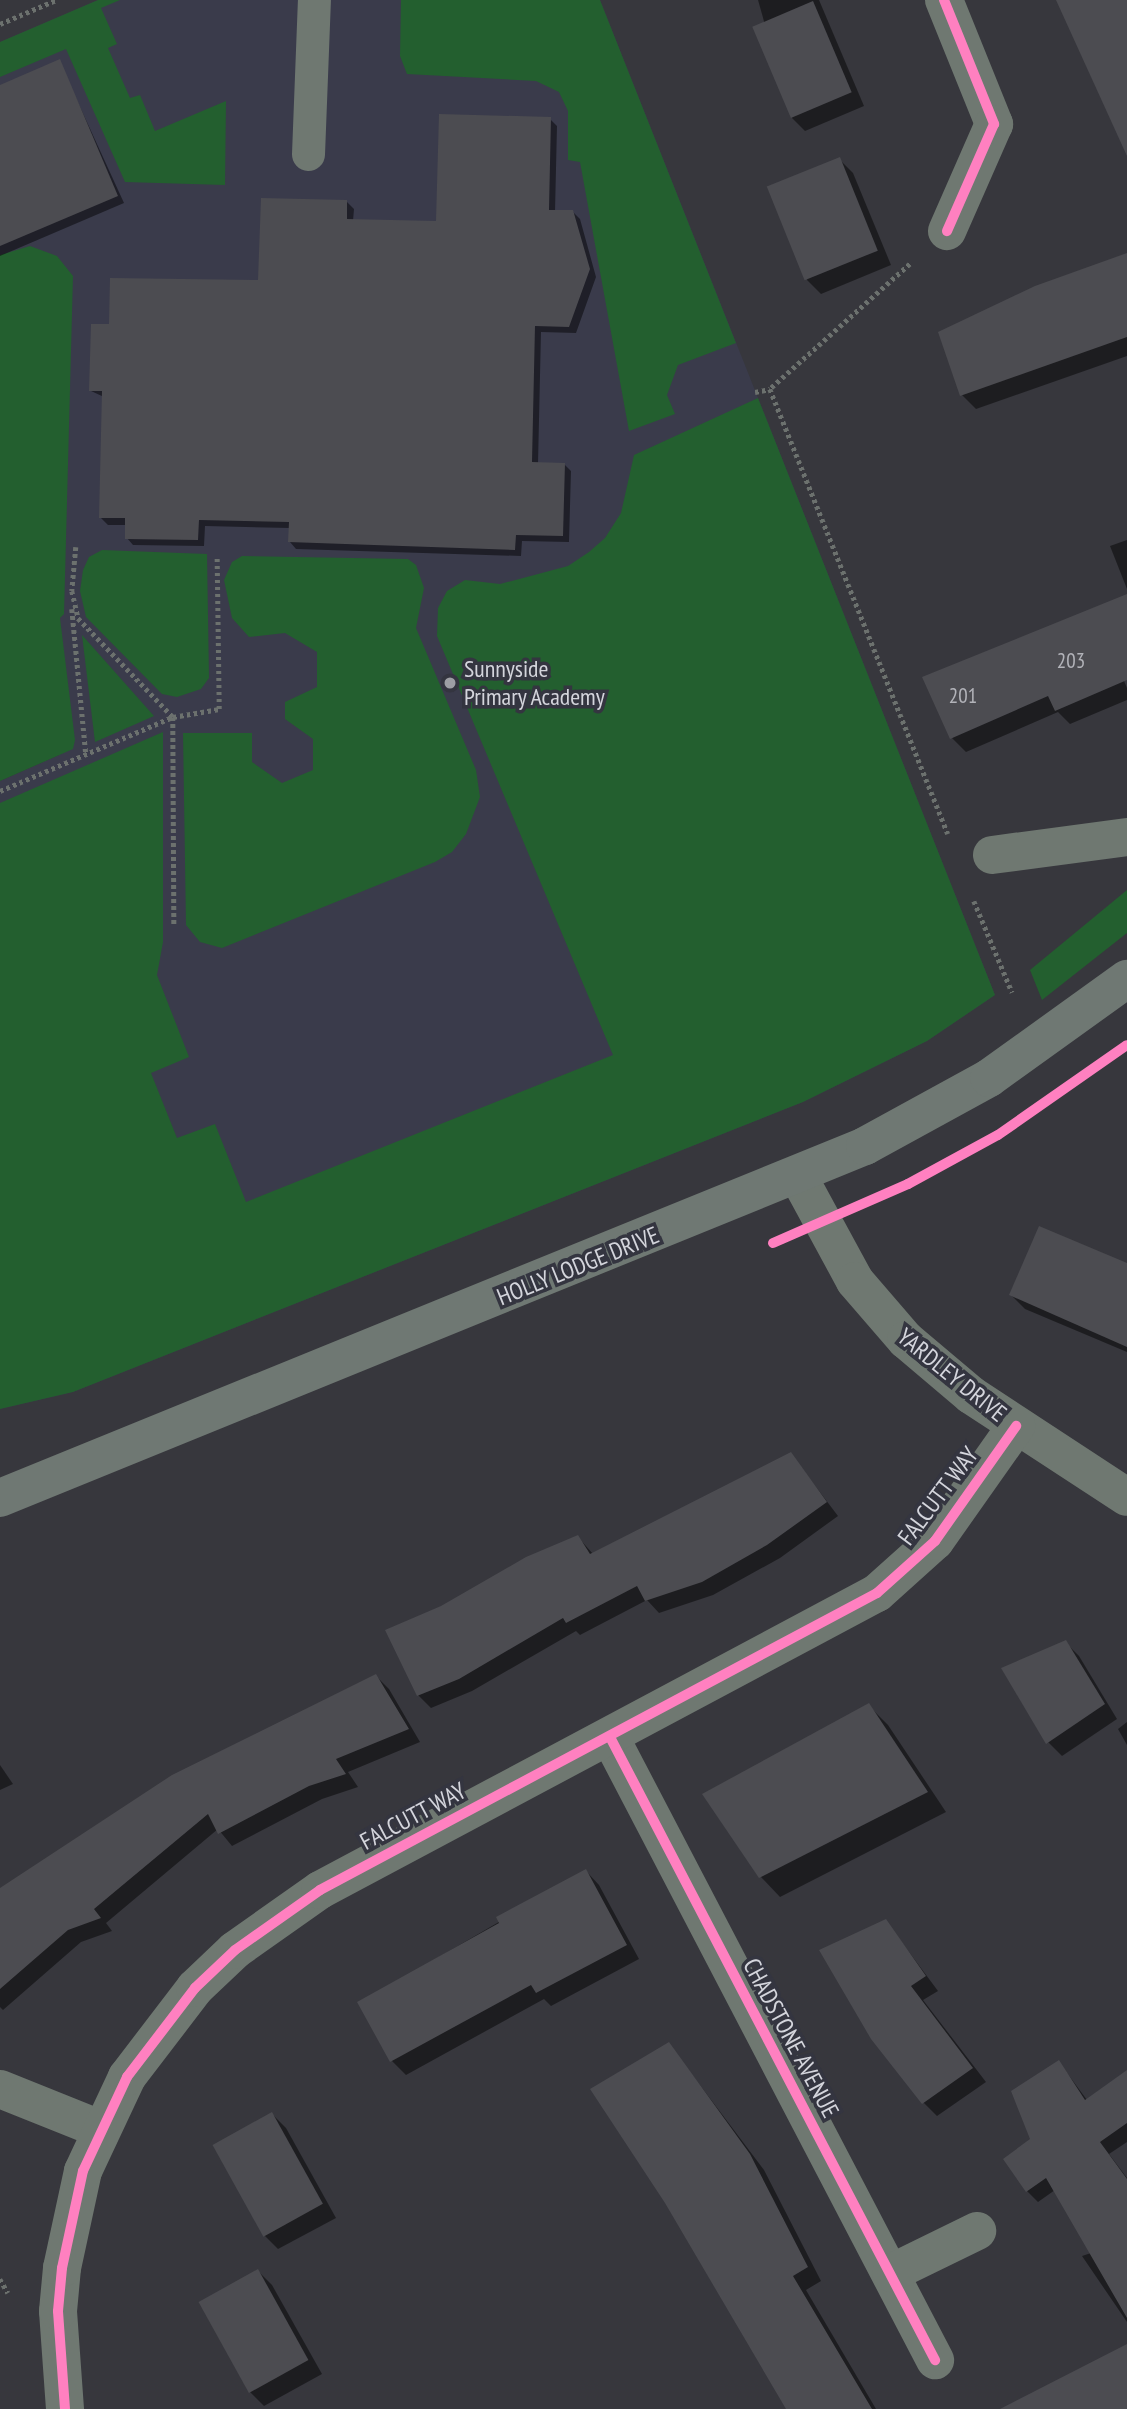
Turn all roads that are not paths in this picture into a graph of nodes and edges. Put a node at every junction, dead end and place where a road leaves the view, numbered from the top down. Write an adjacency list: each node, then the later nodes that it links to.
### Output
1 (314, 0): 3 (lane)
2 (944, 0): 4 (street)
3 (308, 153)
4 (947, 230)
5 (1127, 837): 6 (street)
6 (992, 855)
7 (1127, 979): 8 (main road, HOLLY LODGE DRIVE)
8 (798, 1176): 9 (street, YARDLEY DRIVE); 11 (main road, HOLLY LODGE DRIVE)
9 (1016, 1426): 10 (street, YARDLEY DRIVE); 12 (street, FALCUTT WAY)
10 (1127, 1497)
11 (0, 1499)
12 (610, 1737): 14 (street, FALCUTT WAY); 16 (street, CHADSTONE AVENUE)
13 (0, 2089): 14 (street)
14 (100, 2129): 18 (street, FALCUTT WAY)
15 (977, 2231): 16 (street)
16 (891, 2273): 17 (street, CHADSTONE AVENUE)
17 (935, 2360)
18 (65, 2409)

